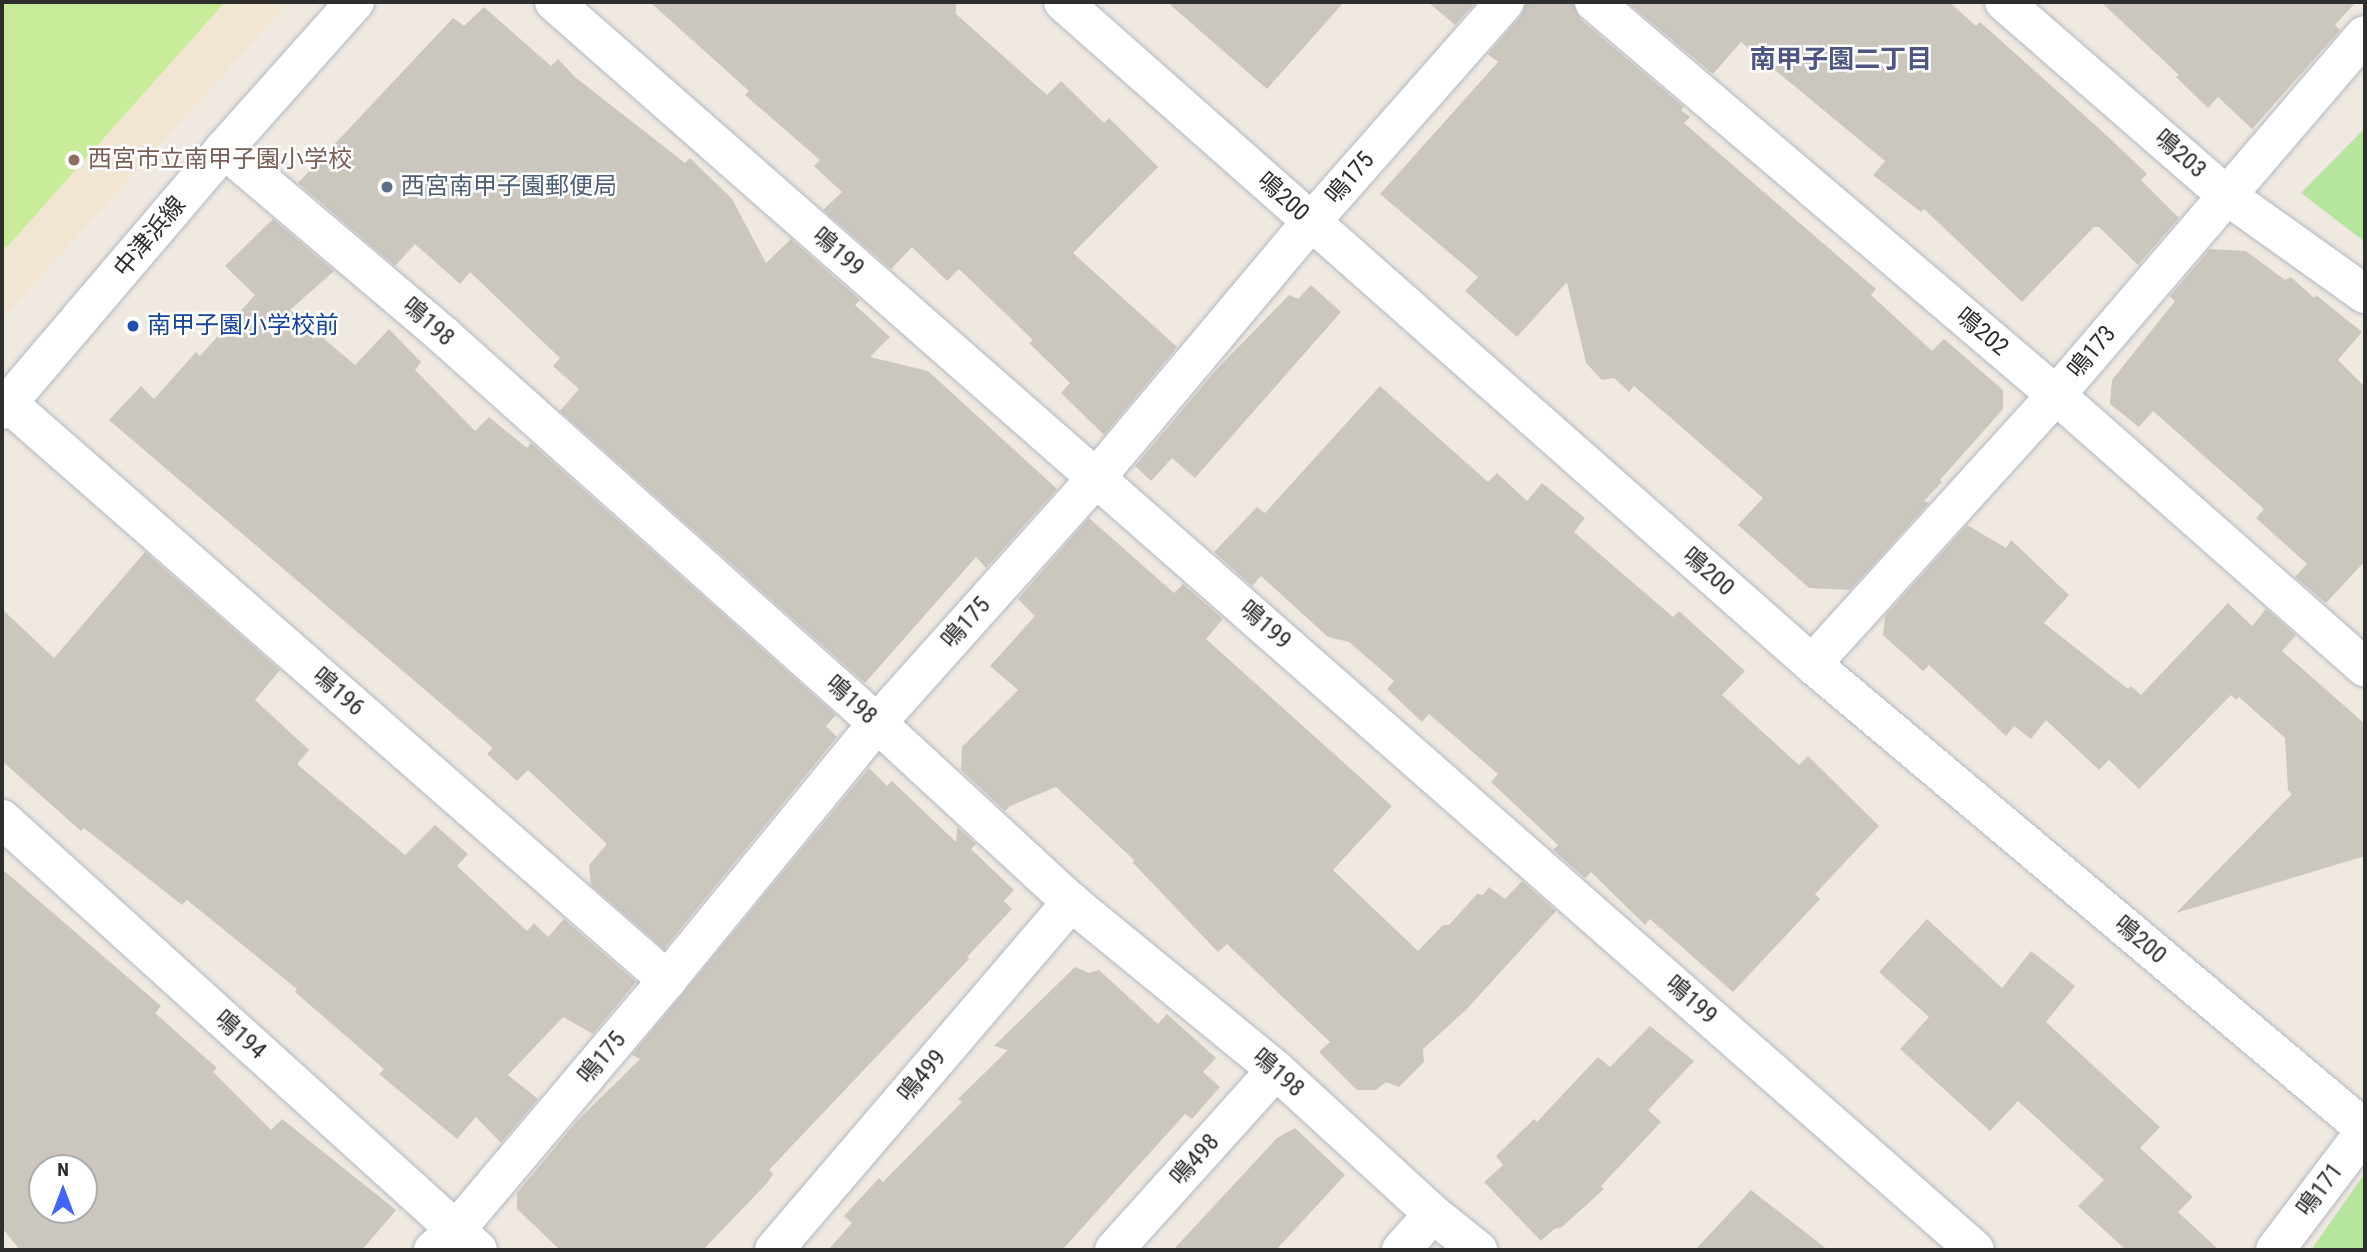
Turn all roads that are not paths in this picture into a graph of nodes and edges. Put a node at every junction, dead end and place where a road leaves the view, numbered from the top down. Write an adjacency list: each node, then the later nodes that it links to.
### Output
1 (355, 2): 8 (street, 中津浜線)
2 (554, 2): 14 (street, 鳴199)
3 (1063, 2): 10 (street, 鳴200)
4 (1505, 2): 10 (street, 鳴175)
5 (1594, 2): 12 (street, 鳴202)
6 (2004, 2): 9 (street, 鳴203)
7 (2365, 34): 9 (street, 鳴173)
8 (224, 149): 13 (street, 中津浜線); 17 (street, 鳴198)
9 (2226, 195): 11 (street, 鳴203); 12 (street, 鳴173)
10 (1311, 222): 14 (street, 鳴175); 15 (street, 鳴200)
11 (2365, 294)
12 (2056, 395): 15 (street, 鳴173); 16 (street, 鳴202)
13 (4, 404): 20 (street, 鳴196)
14 (1096, 478): 17 (street, 鳴175); 29 (street, 鳴199)
15 (1812, 664): 22 (street, 鳴200)
16 (2365, 667)
17 (877, 723): 19 (street, 鳴198); 20 (street, 鳴175)
18 (2, 819): 24 (street, 鳴194)
19 (1071, 902): 21 (street, 鳴198); 25 (street, 鳴499)
20 (667, 980): 24 (street, 鳴175)
21 (1276, 1070): 23 (street, 鳴198); 26 (street, 鳴498)
22 (2365, 1130): 30 (street, 鳴171)
23 (1433, 1214): 27 (street); 28 (street, 鳴198)
24 (456, 1244)
25 (774, 1250)
26 (1114, 1250)
27 (1401, 1250)
28 (1478, 1250)
29 (1975, 1250)
30 (2275, 1250)

